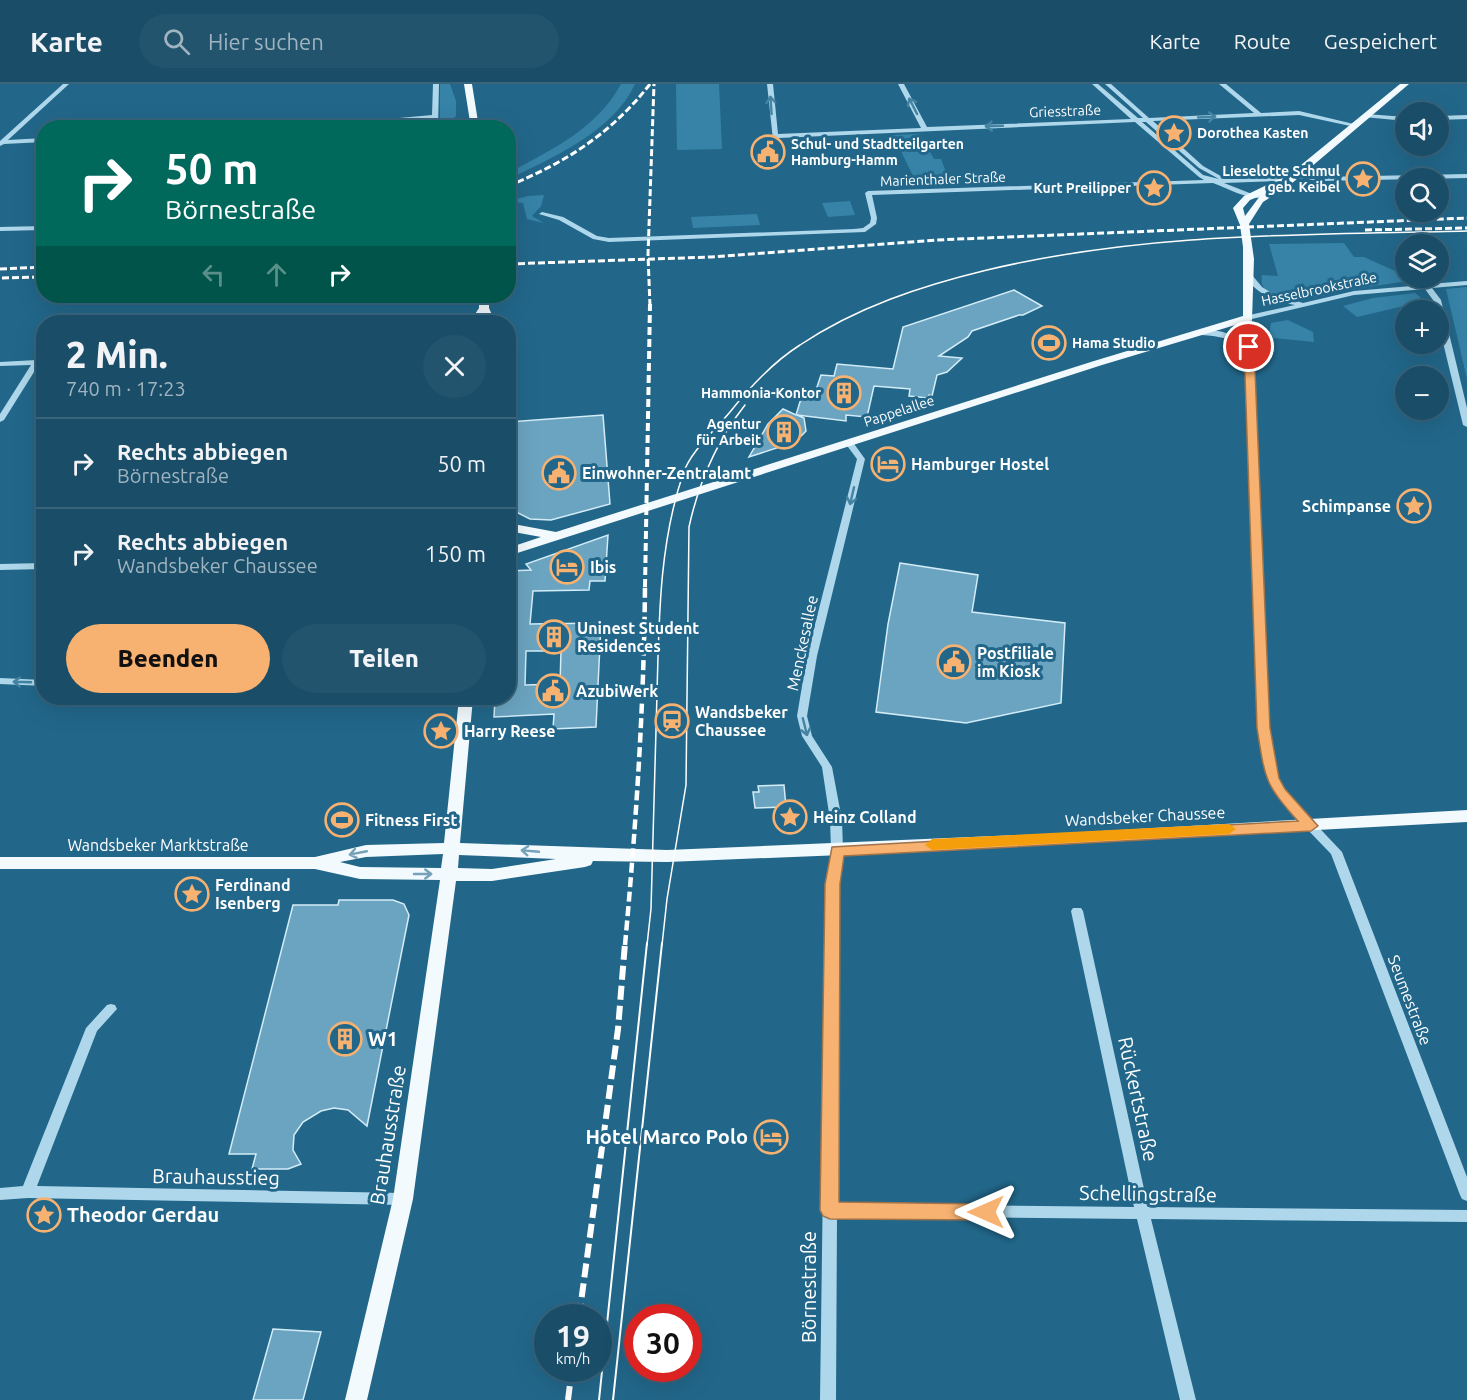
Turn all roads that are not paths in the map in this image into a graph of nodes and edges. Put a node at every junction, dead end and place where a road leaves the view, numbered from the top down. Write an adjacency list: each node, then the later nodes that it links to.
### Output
1 (66, 84): 23 (street)
2 (435, 84): 12 (street)
3 (468, 84): 18 (main road)
4 (770, 84): 24 (street, one-way to 4)
5 (901, 84): 21 (street, one-way to 5)
6 (1095, 84): 19 (street)
7 (1108, 84): 16 (street)
8 (1222, 84): 10 (street)
9 (1406, 84): 11 (main road)
10 (1259, 114): 16 (street, Griesstraße, one-way to 10); 20 (street, Griesstraße)
11 (1366, 116): 14 (street); 20 (main road)
12 (435, 117): 17 (street)
13 (1467, 117): 15 (street)
14 (1395, 118)
15 (1449, 118)
16 (1149, 119): 19 (street, Griesstraße); 31 (street)
17 (396, 120)
18 (474, 120)
19 (1136, 120): 21 (street, Griesstraße, one-way to 21); 32 (street)
20 (1355, 125): 28 (main road)
21 (925, 129): 24 (street, Griesstraße)
22 (0, 130): 23 (street)
23 (15, 131): 26 (street)
24 (775, 136): 27 (street)
25 (36, 141): 26 (street)
26 (1, 143)
27 (777, 149)
28 (1293, 176): 29 (street); 30 (main road); 33 (main road)
29 (1467, 176)
30 (1282, 179): 31 (street, Marienthaler Straße); 33 (main road)
31 (1228, 181): 32 (street, Marienthaler Straße); 33 (street)
32 (1212, 182): 33 (street); 34 (street, Marienthaler Straße)
33 (1258, 195): 37 (main road)
34 (542, 214)
35 (36, 228): 36 (street)
36 (0, 229)
37 (1249, 277): 43 (street); 47 (main road)
38 (1467, 283): 39 (street, Hasselbrookstraße)
39 (1449, 284)
40 (1399, 288): 43 (street, Hasselbrookstraße)
41 (1428, 288): 54 (street)
42 (484, 303): 44 (main road)
43 (1308, 304): 47 (street, Hasselbrookstraße)
44 (484, 308): 45 (main road); 46 (main road)
45 (480, 315)
46 (487, 315)
47 (1248, 318): 48 (main road, Pappelallee); 49 (street, Seumestraße)
48 (1194, 334): 49 (street); 55 (main road, Pappelallee)
49 (1249, 347): 65 (street, Seumestraße)
50 (36, 362): 51 (street)
51 (0, 364)
52 (36, 368): 53 (street)
53 (0, 420)
54 (1467, 425)
55 (849, 443): 57 (main road, Pappelallee); 67 (street, Menckesallee, one-way to 67)
56 (516, 529): 57 (main road, Pappelallee)
57 (561, 537): 58 (main road, Pappelallee)
58 (516, 550)
59 (0, 567): 60 (street)
60 (36, 567)
61 (0, 681): 62 (street, one-way to 61)
62 (36, 683)
63 (465, 705): 66 (main road, Brauhausstraße)
64 (1467, 816): 65 (main road, Wandsbeker Chaussee)
65 (1311, 826): 67 (main road, Wandsbeker Chaussee); 76 (street, Seumestraße)
66 (452, 849): 68 (main road, Wandsbeker Marktstraße, one-way to 66); 70 (main road, Wandsbeker Marktstraße, one-way to 70); 71 (main road, Brauhausstraße)
67 (837, 850): 68 (main road, Wandsbeker Chaussee); 78 (street, Börnestraße)
68 (609, 858): 71 (main road, Wandsbeker Marktstraße)
69 (0, 862): 70 (main road, Wandsbeker Marktstraße)
70 (315, 863): 71 (main road, Wandsbeker Marktstraße, one-way to 71)
71 (449, 874): 77 (main road, Brauhausstraße)
72 (1077, 911): 79 (street, Rückertstraße)
73 (111, 1010): 74 (street)
74 (28, 1191): 75 (street, Brauhausstieg); 77 (street, Brauhausstieg)
75 (0, 1194)
76 (1467, 1195)
77 (403, 1199): 81 (main road, Brauhausstraße)
78 (830, 1210): 79 (street, Schellingstraße); 82 (street, Börnestraße)
79 (1142, 1214): 80 (street, Schellingstraße); 83 (street, Rückertstraße)
80 (1467, 1216)
81 (356, 1400)
82 (828, 1400)
83 (1188, 1400)

